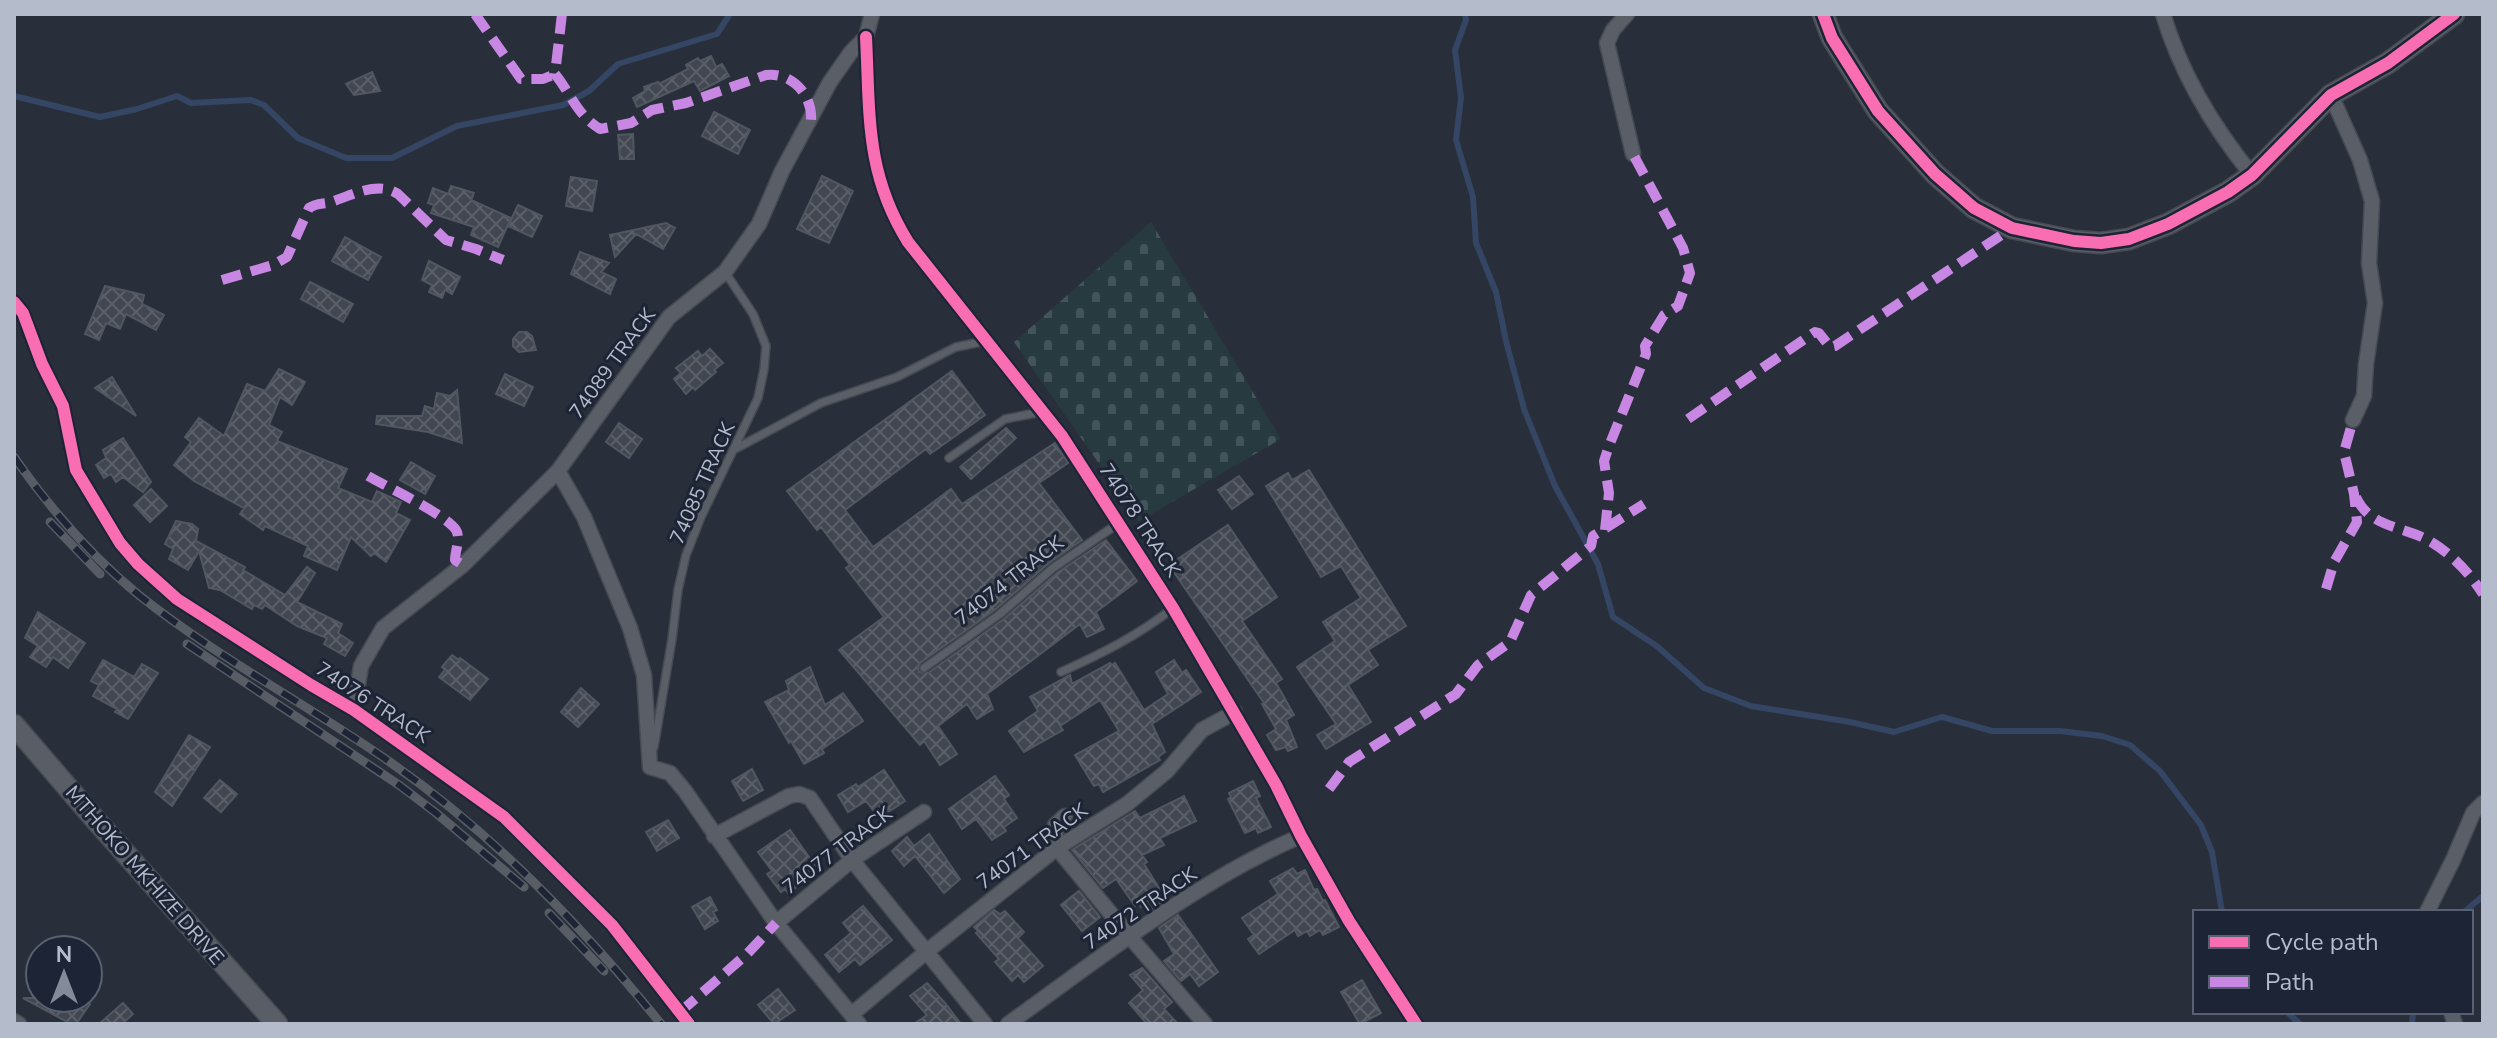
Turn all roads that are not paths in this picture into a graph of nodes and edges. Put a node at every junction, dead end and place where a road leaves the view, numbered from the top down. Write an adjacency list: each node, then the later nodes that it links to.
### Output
1 (872, 14): 6 (street, 74089 TRACK)
2 (1627, 14): 8 (street)
3 (1823, 14): 9 (street)
4 (2163, 14): 9 (street)
5 (2454, 14): 7 (street)
6 (866, 37): 10 (street, 74089 TRACK); 12 (street, 74078 TRACK)
7 (2331, 95): 9 (street); 14 (street)
8 (1633, 154)
9 (2252, 175)
10 (725, 272): 15 (lane, 74085 TRACK); 17 (street, 74089 TRACK)
11 (14, 302): 22 (street, 74076 TRACK)
12 (989, 341): 13 (street, 74078 TRACK); 15 (lane)
13 (1045, 414): 16 (lane); 18 (street, 74078 TRACK)
14 (2353, 420)
15 (735, 449): 25 (lane, 74085 TRACK)
16 (949, 458)
17 (558, 471): 22 (street, 74089 TRACK); 25 (street)
18 (1119, 523): 19 (street, 74078 TRACK); 20 (lane, 74074 TRACK)
19 (1173, 608): 21 (lane); 23 (street, 74078 TRACK)
20 (924, 668)
21 (1061, 672)
22 (354, 710): 41 (street, 74076 TRACK)
23 (1235, 712): 30 (street, 74078 TRACK); 31 (street, 74071 TRACK)
24 (14, 725): 40 (street, MTHOKO MKHIZE DRIVE)
25 (650, 767): 29 (street)
26 (2483, 803): 33 (street)
27 (924, 812): 32 (street, 74077 TRACK)
28 (1065, 816): 31 (street)
29 (714, 836): 32 (street); 34 (street)
30 (1301, 836): 35 (street, 74072 TRACK); 45 (street, 74078 TRACK)
31 (1057, 848): 35 (street); 36 (street, 74071 TRACK)
32 (852, 860): 34 (street, 74077 TRACK); 36 (street)
33 (2428, 910)
34 (776, 923): 37 (street)
35 (1130, 937): 43 (street, 74072 TRACK); 44 (street)
36 (926, 952): 37 (street, 74071 TRACK); 42 (street)
37 (855, 1019)
38 (14, 1021): 39 (street)
39 (19, 1024)
40 (277, 1024)
41 (689, 1024)
42 (985, 1024)
43 (1008, 1024)
44 (1205, 1024)
45 (1416, 1024)

